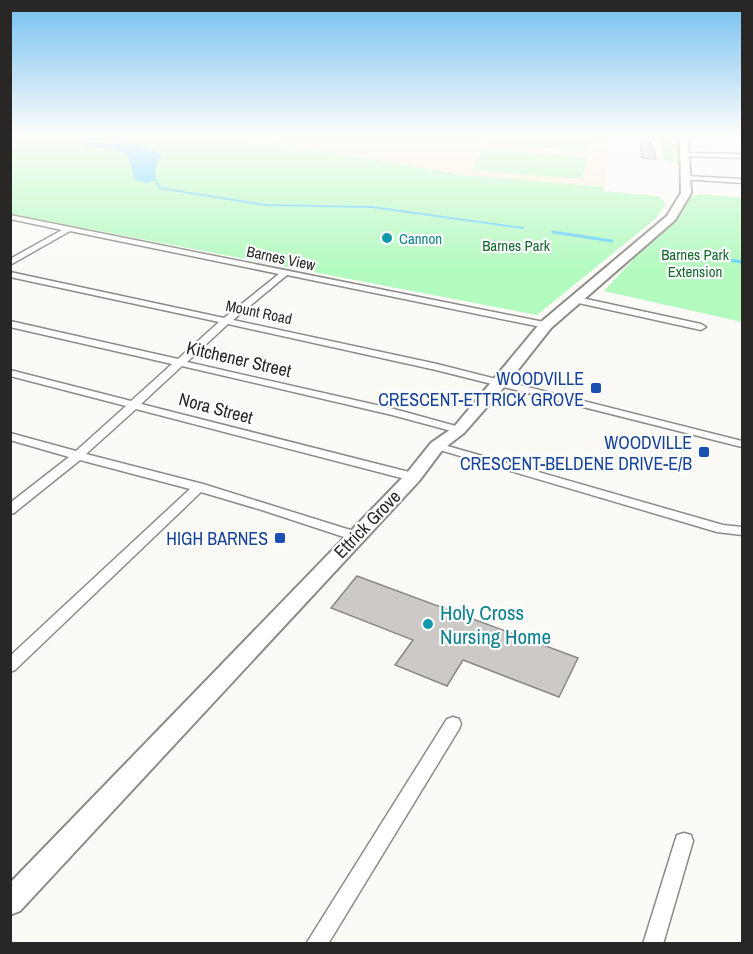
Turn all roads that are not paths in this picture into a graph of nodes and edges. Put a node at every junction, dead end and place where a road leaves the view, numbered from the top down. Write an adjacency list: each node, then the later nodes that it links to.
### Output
1 (685, 181): 7 (street, Ettrick Grove)
2 (10, 217): 3 (street, Barnes View)
3 (71, 228): 4 (street); 5 (street, Barnes View)
4 (10, 262)
5 (285, 273): 8 (street); 10 (street, Barnes View)
6 (10, 274): 8 (street, Mount Road)
7 (577, 300): 10 (street, Ettrick Grove); 11 (street)
8 (227, 320): 12 (street); 14 (street, Mount Road)
9 (10, 324): 12 (street, Kitchener Street)
10 (546, 325): 14 (street, Ettrick Grove)
11 (701, 327)
12 (182, 362): 15 (street); 16 (street, Kitchener Street)
13 (10, 373): 15 (street, Nora Street)
14 (501, 382): 16 (street, Ettrick Grove); 18 (street, Mount Road)
15 (135, 404): 20 (street); 21 (street, Nora Street)
16 (459, 430): 19 (street, Ettrick Grove)
17 (10, 436): 20 (street)
18 (742, 444)
19 (437, 446): 21 (street, Ettrick Grove); 24 (street)
20 (77, 456): 22 (street); 23 (street)
21 (412, 477): 25 (street, Ettrick Grove)
22 (199, 487): 25 (street); 26 (street)
23 (10, 510)
24 (742, 531)
25 (355, 536): 29 (street, Ettrick Grove)
26 (10, 666)
27 (453, 724): 30 (street)
28 (684, 841): 31 (street)
29 (10, 902)
30 (316, 944)
31 (653, 944)

